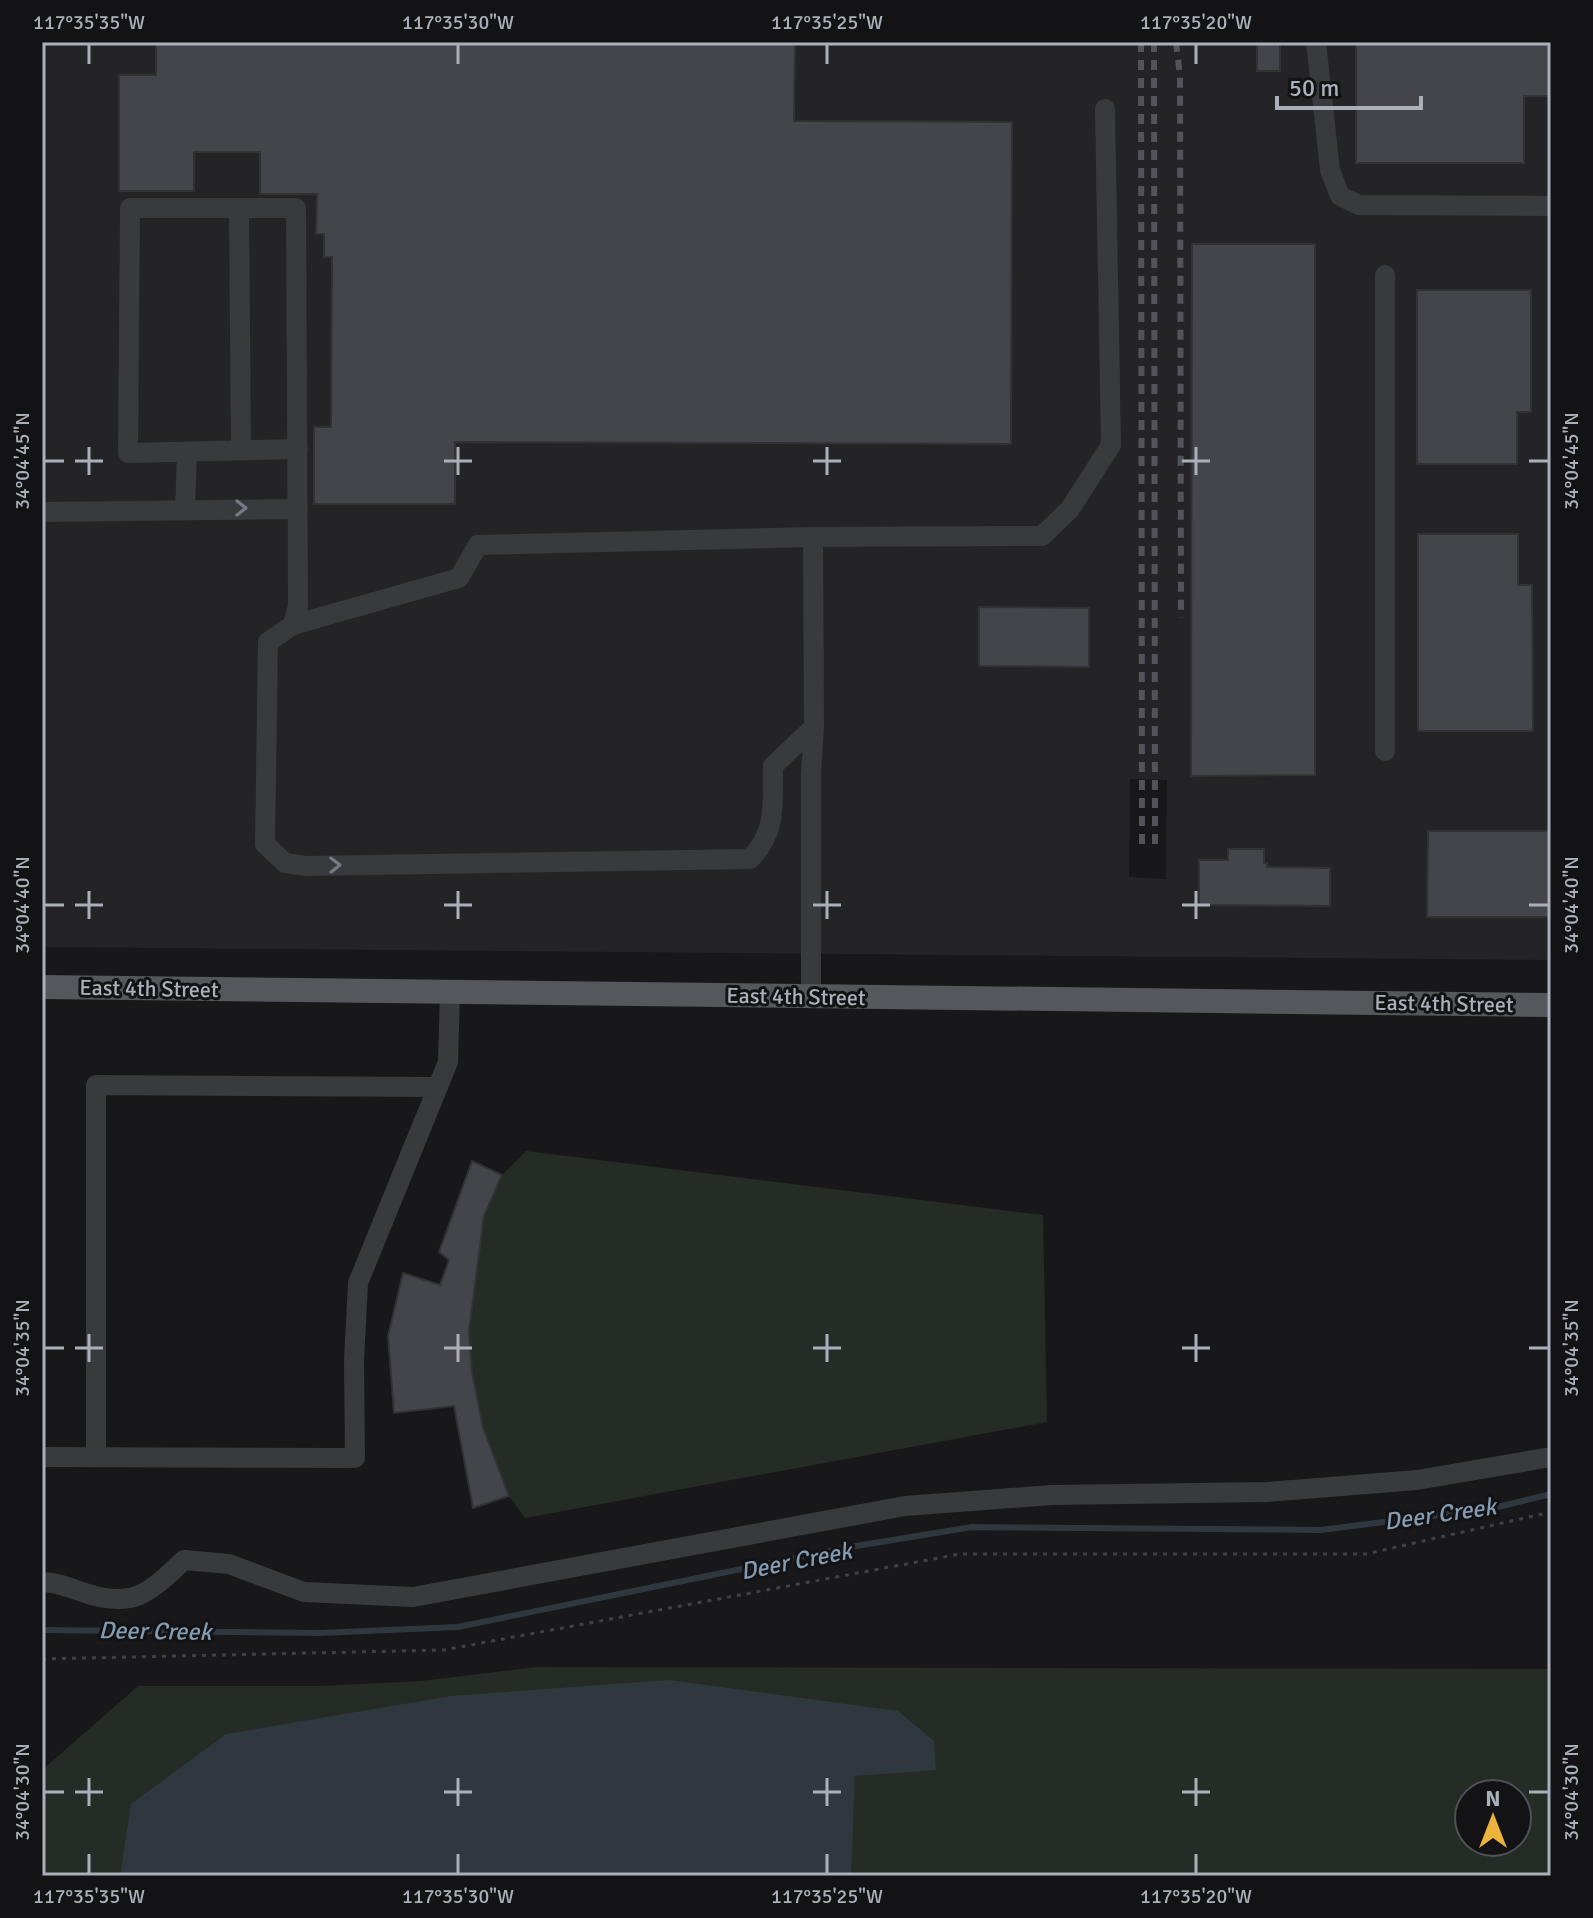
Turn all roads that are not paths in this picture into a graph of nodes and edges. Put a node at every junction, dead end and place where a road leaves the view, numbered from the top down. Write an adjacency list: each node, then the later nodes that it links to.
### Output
1 (1316, 42): 3 (lane)
2 (1105, 109): 12 (lane)
3 (1551, 206)
4 (239, 208): 6 (lane); 7 (lane); 8 (lane)
5 (1385, 275): 15 (lane)
6 (298, 449): 7 (lane); 10 (lane)
7 (241, 450): 8 (lane)
8 (187, 452): 9 (lane)
9 (185, 508): 10 (lane, one-way to 10); 11 (lane)
10 (298, 509): 13 (lane)
11 (42, 512)
12 (813, 537): 13 (lane); 14 (lane)
13 (293, 625): 14 (lane, one-way to 14)
14 (814, 727): 18 (lane)
15 (1385, 751)
16 (42, 987): 17 (main road, East 4th Street)
17 (450, 992): 18 (main road, East 4th Street); 20 (lane)
18 (811, 996): 19 (main road, East 4th Street)
19 (1551, 1005)
20 (437, 1087): 21 (lane); 21 (lane)
21 (96, 1455): 22 (lane)
22 (42, 1457)
23 (1551, 1457): 24 (lane)
24 (42, 1582)

